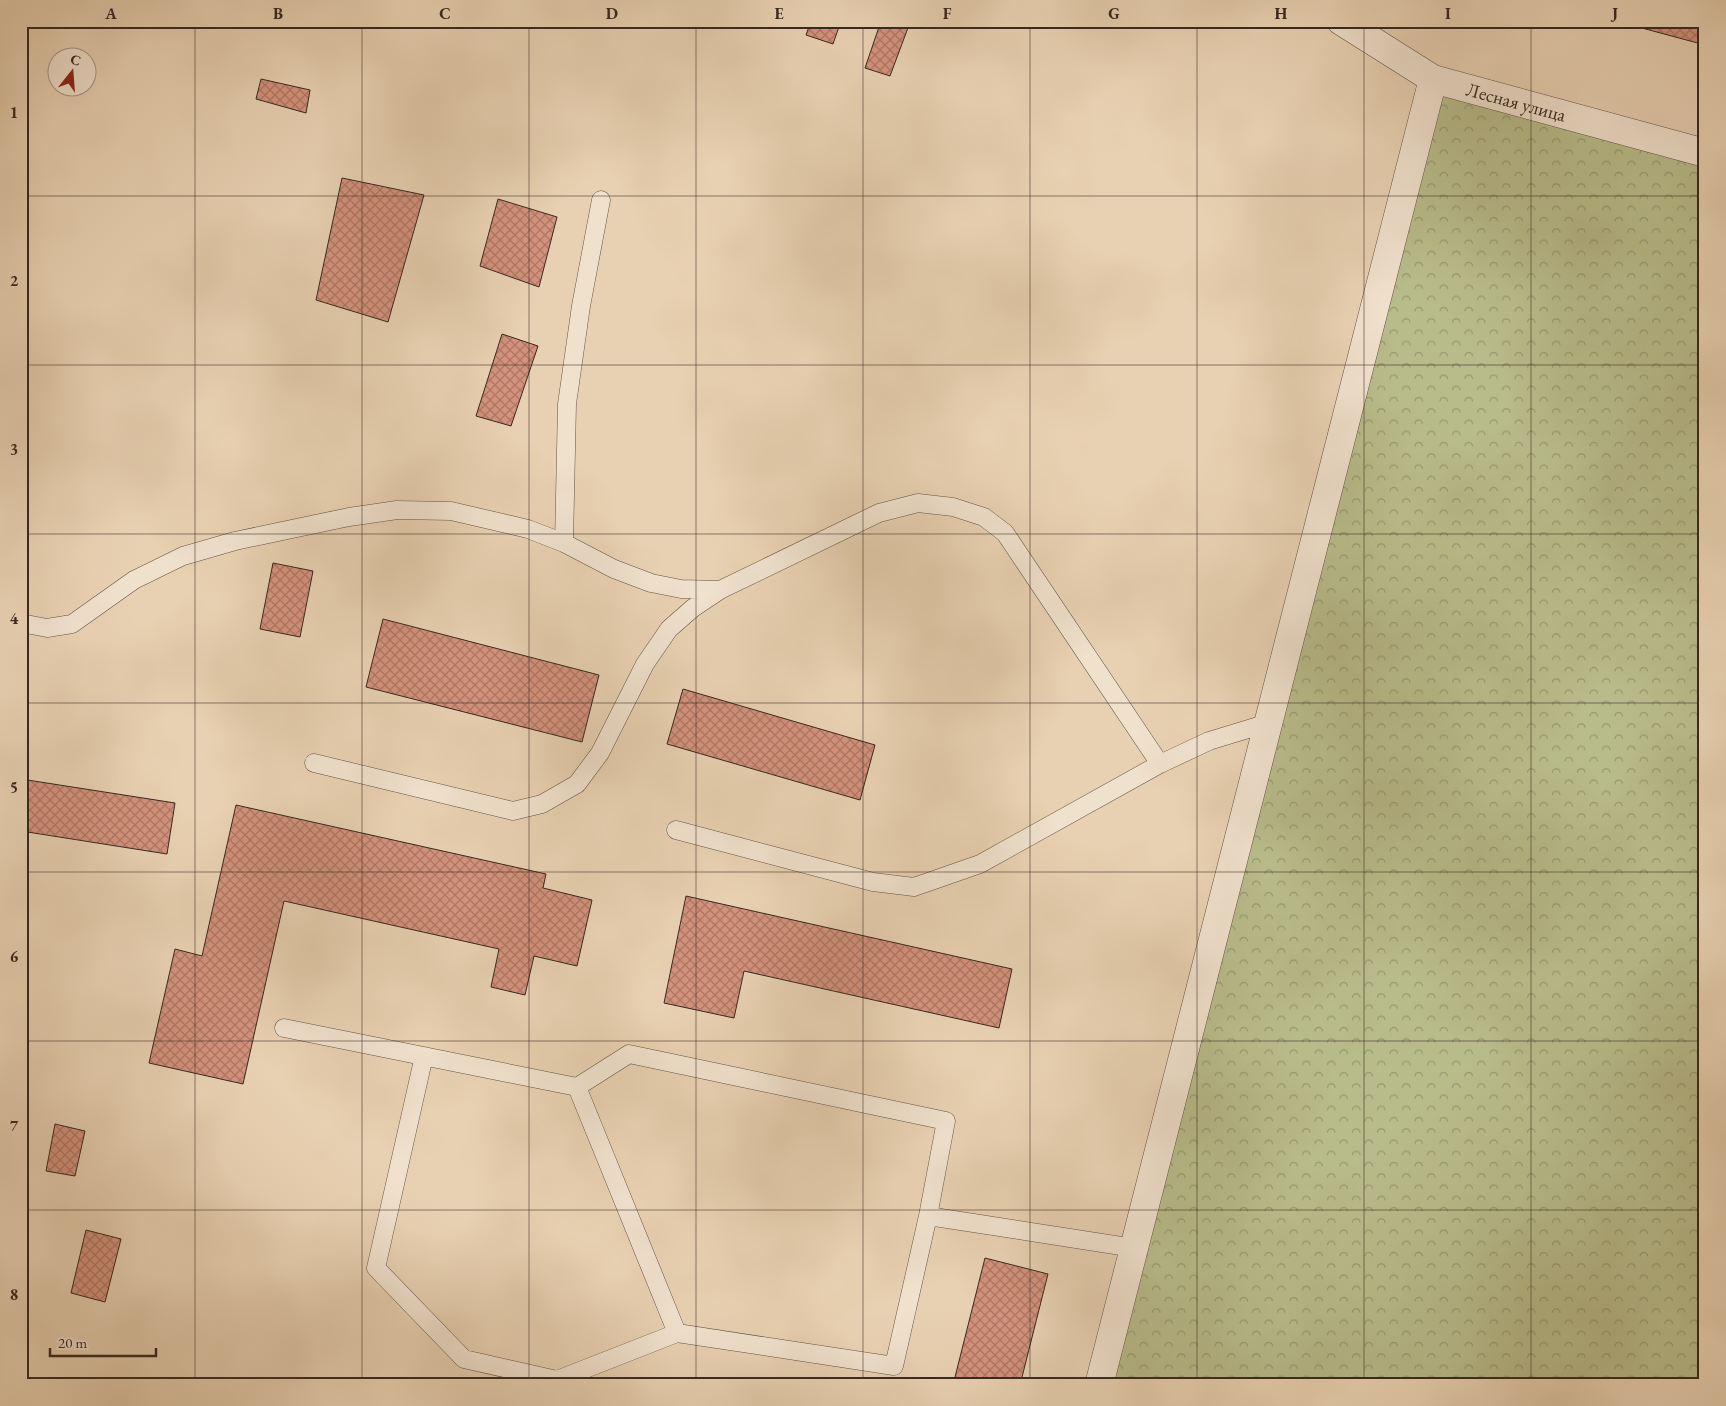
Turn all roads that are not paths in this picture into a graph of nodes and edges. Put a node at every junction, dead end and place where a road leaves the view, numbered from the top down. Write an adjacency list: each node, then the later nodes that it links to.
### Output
1 (1341, 21): 2 (street, Лесная улица)
2 (1432, 79): 3 (street, Лесная улица); 8 (street)
3 (1705, 152)
4 (601, 200): 5 (lane)
5 (564, 543): 6 (lane); 7 (lane)
6 (720, 590): 9 (lane); 10 (lane)
7 (21, 623)
8 (1268, 723): 10 (lane); 16 (street)
9 (314, 763)
10 (1160, 764): 11 (lane)
11 (676, 830)
12 (284, 1028): 13 (lane)
13 (424, 1056): 14 (lane); 17 (lane)
14 (577, 1087): 15 (lane); 17 (lane)
15 (928, 1216): 16 (lane); 17 (lane)
16 (1134, 1248): 18 (street)
17 (676, 1333)
18 (1099, 1385)

